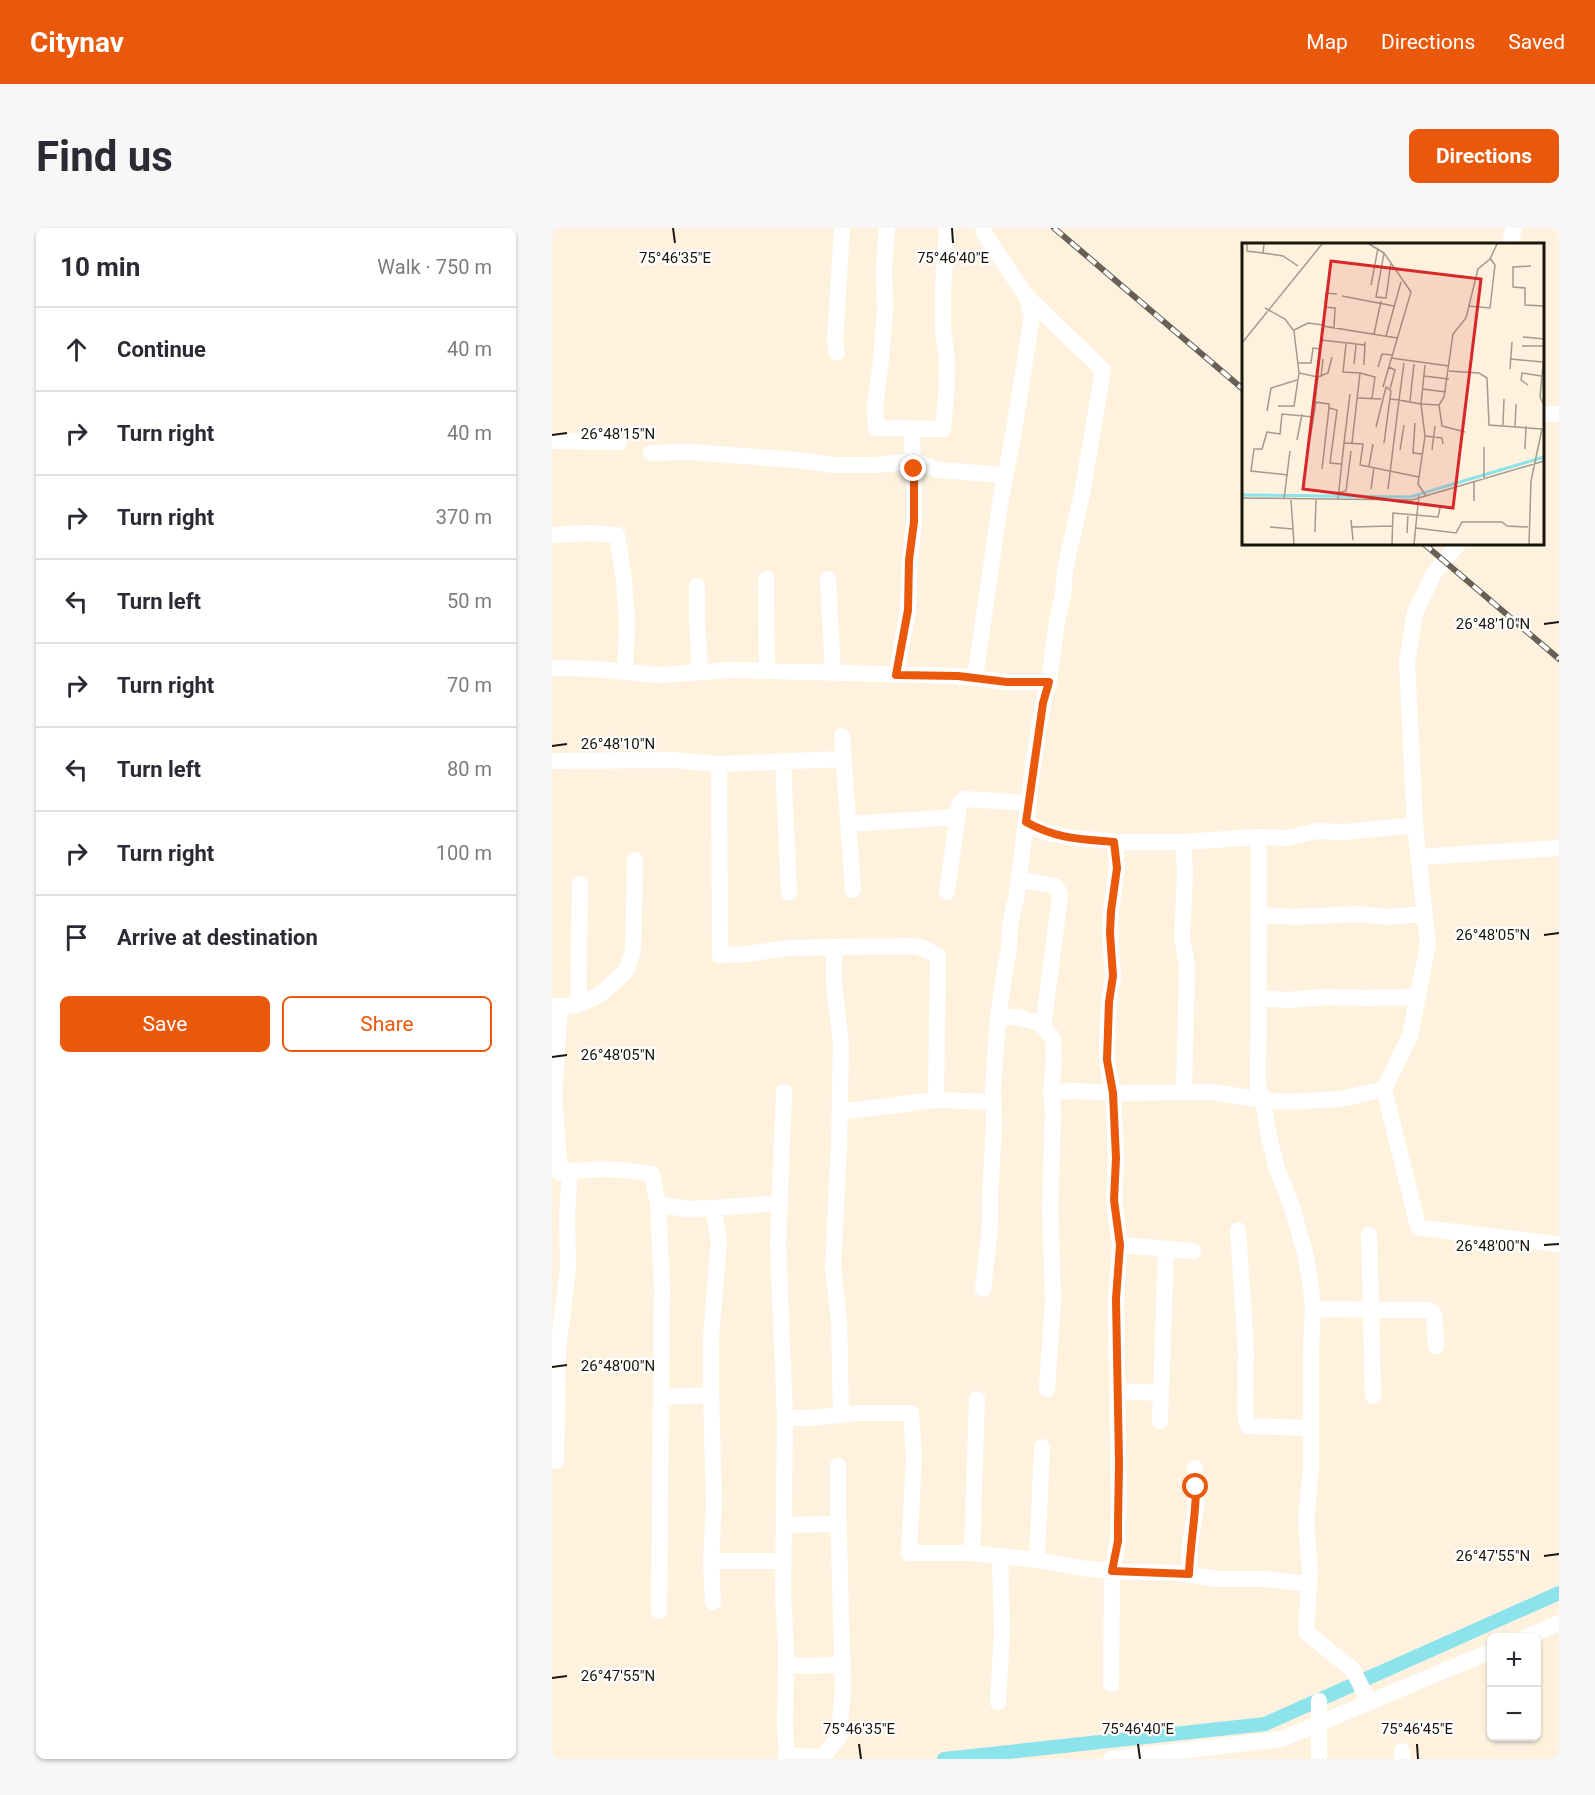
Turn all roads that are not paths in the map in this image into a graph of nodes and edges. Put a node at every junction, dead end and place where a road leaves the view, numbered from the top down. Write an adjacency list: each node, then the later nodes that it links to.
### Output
1 (842, 228): 8 (street)
2 (887, 228): 9 (street)
3 (947, 228): 9 (street)
4 (983, 228): 7 (street)
5 (1514, 228): 6 (street)
6 (1510, 243)
7 (1027, 297): 14 (street); 27 (street)
8 (837, 352)
9 (911, 429): 13 (street)
10 (552, 441): 11 (street)
11 (619, 442)
12 (651, 453): 13 (street)
13 (914, 461): 14 (street); 25 (street)
14 (1005, 475): 26 (street)
15 (552, 535): 22 (street)
16 (1458, 544): 37 (street)
17 (766, 579): 21 (street)
18 (828, 579): 24 (street)
19 (697, 586): 23 (street)
20 (552, 668): 22 (street)
21 (767, 671): 23 (street); 24 (street)
22 (625, 672): 23 (street)
23 (700, 672)
24 (834, 673): 25 (street)
25 (896, 675): 26 (street)
26 (975, 678): 27 (street)
27 (1049, 682): 33 (street)
28 (842, 736): 29 (street)
29 (842, 759): 31 (street); 36 (street)
30 (552, 761): 32 (street)
31 (783, 761): 32 (street); 48 (street)
32 (719, 764): 51 (street)
33 (1029, 803): 34 (street); 35 (street)
34 (957, 817): 36 (street); 47 (street)
35 (1026, 822): 39 (street); 44 (street)
36 (848, 824): 46 (street)
37 (1415, 825): 38 (street); 42 (street)
38 (1257, 837): 40 (street); 50 (street)
39 (1114, 842): 40 (street); 62 (street)
40 (1183, 842): 61 (street)
41 (1559, 848): 42 (street)
42 (1419, 858): 49 (street)
43 (636, 860): 54 (street)
44 (1019, 879): 56 (street); 57 (street)
45 (580, 884): 54 (street)
46 (853, 891)
47 (947, 892)
48 (789, 893)
49 (1424, 914): 50 (street); 53 (street)
50 (1258, 915): 52 (street)
51 (834, 946): 63 (street); 66 (street)
52 (1259, 998): 53 (street); 64 (street)
53 (1417, 998): 58 (street)
54 (578, 1005): 55 (street)
55 (556, 1007): 67 (street)
56 (999, 1018): 57 (street); 65 (street)
57 (1043, 1028): 60 (street)
58 (1384, 1089): 64 (street); 73 (street)
59 (784, 1092): 68 (street)
60 (1051, 1092): 62 (street); 82 (street)
61 (1184, 1092): 62 (street); 64 (street)
62 (1113, 1093): 74 (street)
63 (936, 1100): 65 (street); 66 (street)
64 (1263, 1101): 79 (street)
65 (993, 1102): 78 (street)
66 (840, 1112): 89 (street)
67 (570, 1171): 69 (street); 77 (street)
68 (780, 1203): 70 (street); 90 (street)
69 (658, 1204): 70 (street); 86 (street)
70 (713, 1208): 85 (street)
71 (1238, 1230): 92 (street)
72 (1369, 1235): 80 (street)
73 (1559, 1244)
74 (1120, 1245): 75 (street); 83 (street)
75 (1166, 1249): 76 (street); 84 (street)
76 (1193, 1251)
77 (560, 1272): 94 (street)
78 (983, 1289)
79 (1313, 1309): 80 (street); 92 (street)
80 (1371, 1310): 81 (street); 87 (street)
81 (1436, 1346)
82 (1047, 1389)
83 (1118, 1391): 84 (street); 104 (street)
84 (1161, 1393): 91 (street)
85 (711, 1395): 86 (street); 102 (street)
86 (661, 1396): 108 (street)
87 (1374, 1396)
88 (977, 1399): 99 (street)
89 (842, 1415): 90 (street); 99 (street)
90 (785, 1418): 98 (street)
91 (1160, 1421)
92 (1311, 1428): 106 (street)
93 (1042, 1447): 101 (street)
94 (556, 1461)
95 (838, 1466): 97 (street)
96 (1195, 1468): 105 (street)
97 (839, 1524): 98 (street); 112 (street)
98 (784, 1525): 103 (street)
99 (972, 1553): 100 (street)
100 (1000, 1556): 101 (street); 117 (street)
101 (1037, 1560): 104 (street)
102 (711, 1561): 103 (street); 107 (street)
103 (784, 1561): 113 (street)
104 (1112, 1571): 105 (street); 114 (street)
105 (1189, 1574): 106 (street)
106 (1308, 1584): 116 (street)
107 (712, 1602)
108 (659, 1611)
109 (1559, 1623): 110 (street)
110 (1536, 1633)
111 (1487, 1653): 116 (street)
112 (843, 1665): 113 (street); 119 (street)
113 (786, 1666): 119 (street)
114 (1111, 1684)
115 (1319, 1701): 118 (street)
116 (1368, 1701): 118 (street)
117 (998, 1702)
118 (1319, 1723): 120 (street); 121 (street)
119 (787, 1758)
120 (1111, 1759)
121 (1319, 1759)

